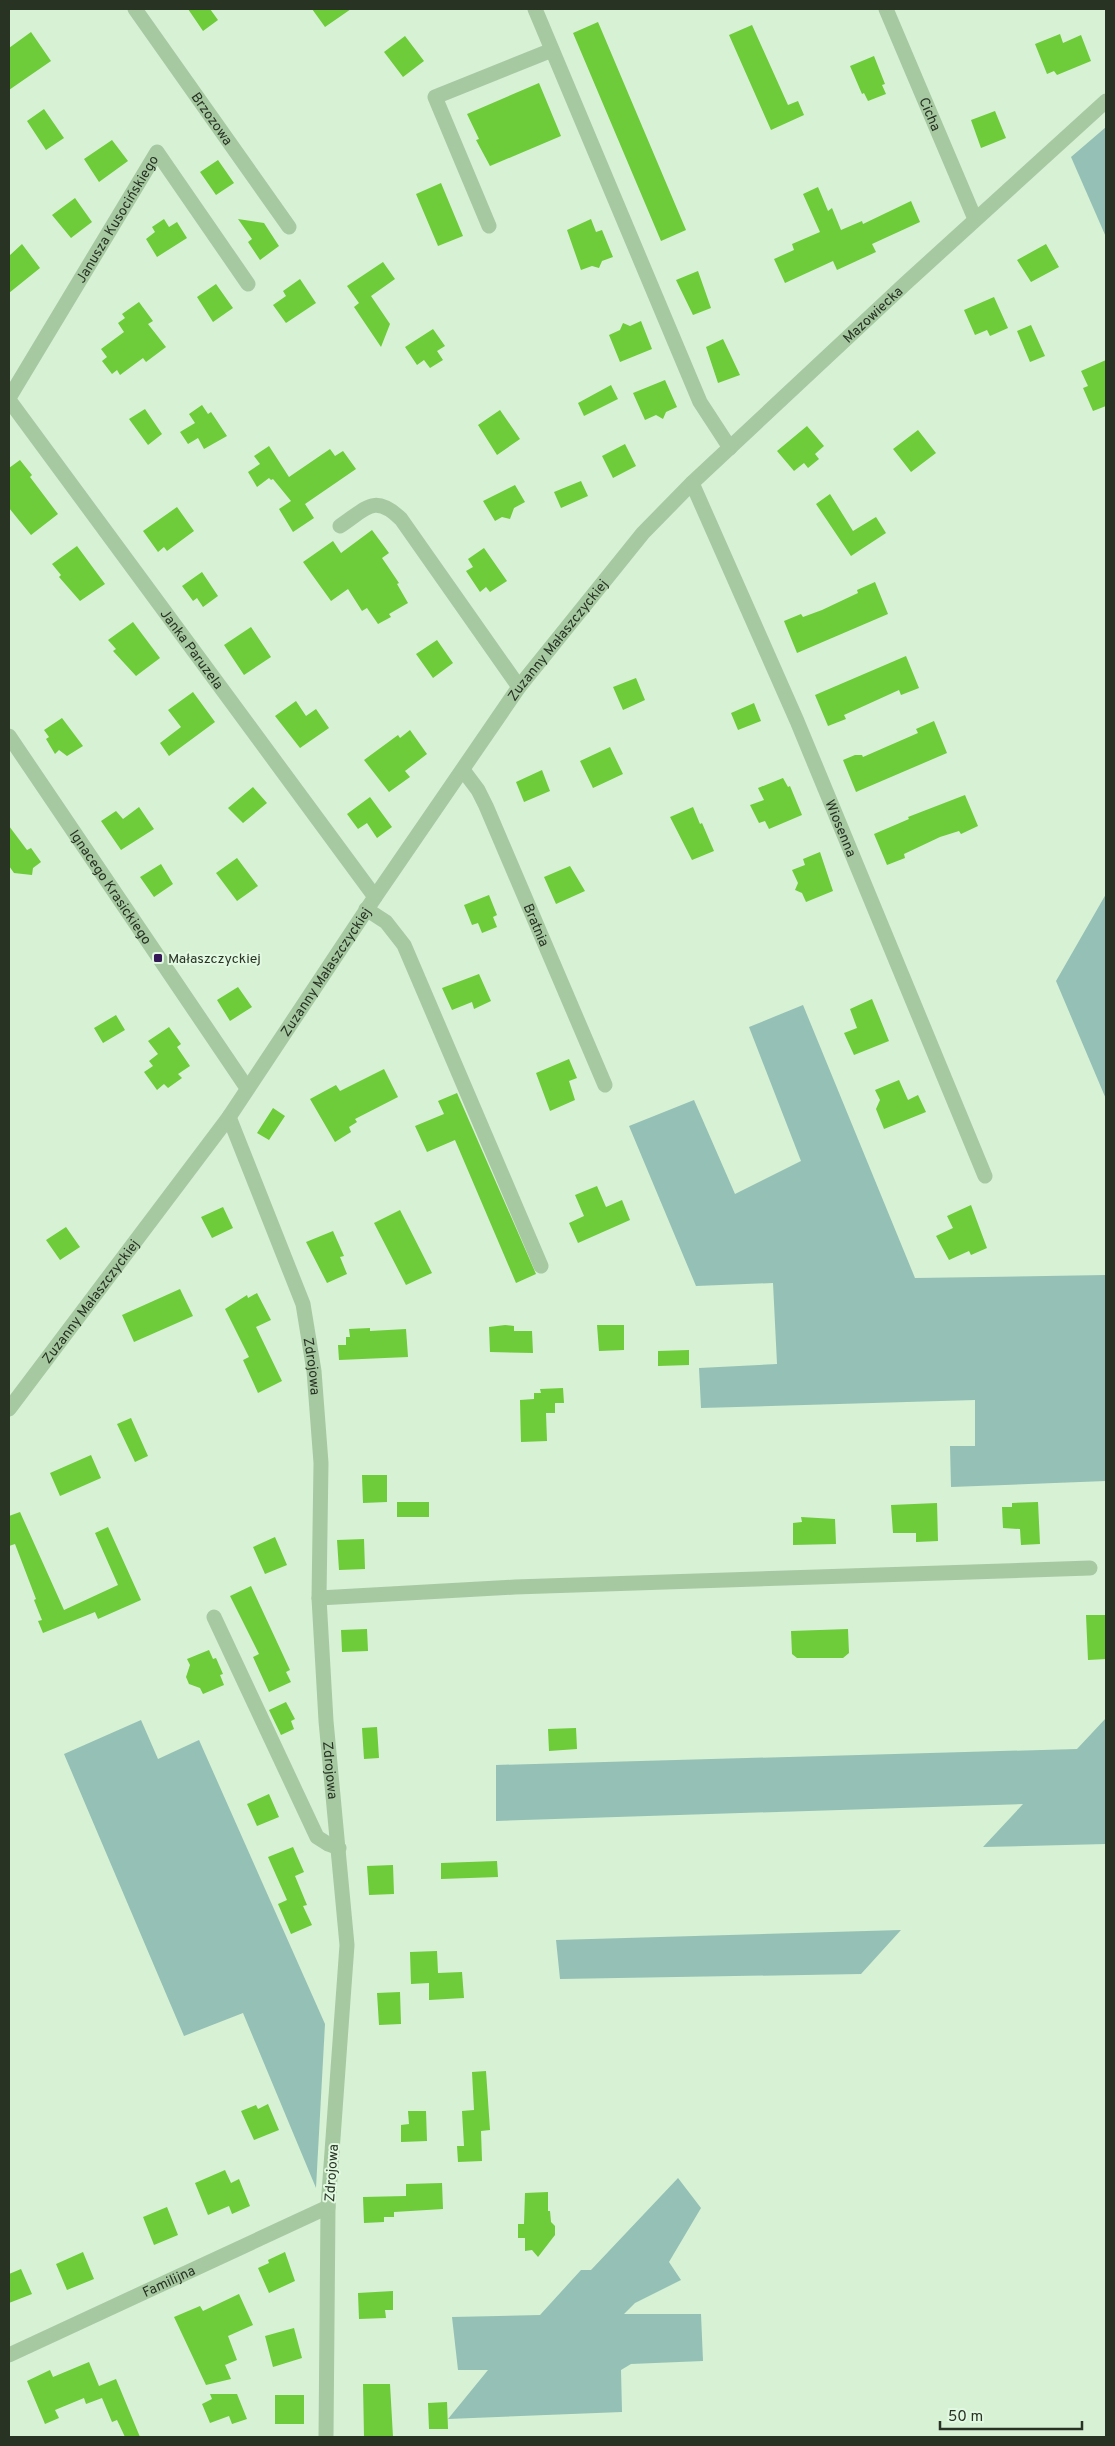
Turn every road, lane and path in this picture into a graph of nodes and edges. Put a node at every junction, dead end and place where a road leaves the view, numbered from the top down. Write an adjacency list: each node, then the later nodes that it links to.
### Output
1 (135, 9): 8 (street, Brzozowa)
2 (535, 9): 4 (street)
3 (886, 9): 6 (street, Cicha)
4 (552, 50): 7 (street); 11 (street)
5 (1106, 101): 6 (street, Mazowiecka)
6 (975, 220): 11 (street, Mazowiecka)
7 (489, 226)
8 (288, 227)
9 (248, 284): 10 (street, Janusza Kusocińskiego)
10 (9, 399): 18 (street, Janka Paruzela)
11 (730, 448): 12 (street, Mazowiecka)
12 (692, 484): 14 (street, Mazowiecka); 23 (street, Wiosenna)
13 (340, 526): 15 (street)
14 (643, 533): 15 (street, Zuzanny Małaszczyckiej)
15 (519, 687): 17 (street, Zuzanny Małaszczyckiej)
16 (9, 736): 21 (street, Ignacego Krasickiego)
17 (463, 770): 18 (street, Zuzanny Małaszczyckiej); 20 (street, Bratnia)
18 (375, 897): 19 (street, Zuzanny Małaszczyckiej)
19 (366, 910): 21 (street, Zuzanny Małaszczyckiej); 24 (street)
20 (606, 1085)
21 (247, 1088): 22 (street, Zuzanny Małaszczyckiej)
22 (228, 1117): 25 (street, Zuzanny Małaszczyckiej); 27 (street, Zdrojowa)
23 (985, 1176)
24 (541, 1266)
25 (9, 1409)
26 (1090, 1568): 27 (street)
27 (319, 1598): 29 (street, Zdrojowa)
28 (214, 1617): 29 (street)
29 (339, 1848): 30 (street, Zdrojowa)
30 (328, 2207): 31 (street, Familijna); 32 (street, Zdrojowa)
31 (9, 2356)
32 (326, 2437)

